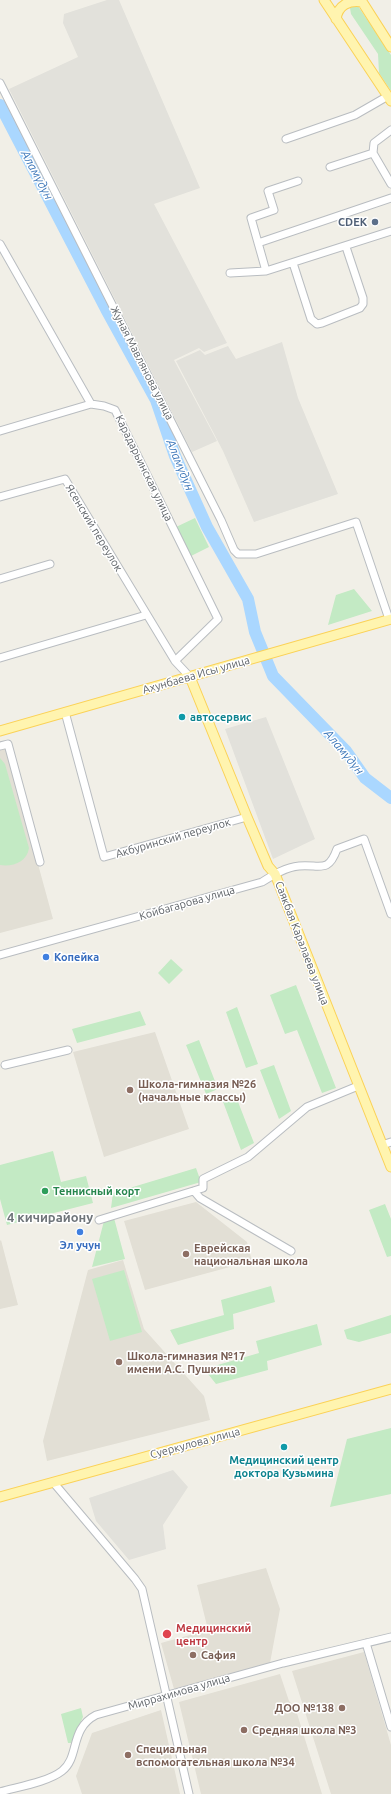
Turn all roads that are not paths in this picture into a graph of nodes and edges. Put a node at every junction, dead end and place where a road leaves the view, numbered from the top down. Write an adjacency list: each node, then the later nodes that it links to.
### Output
1 (324, 0): 3 (main road)
2 (362, 1): 3 (main road); 4 (main road)
3 (336, 19): 6 (main road)
4 (391, 47)
5 (0, 84): 27 (street, Жуная Мавлянова улица)
6 (389, 99): 8 (street)
7 (391, 130): 9 (street)
8 (286, 139)
9 (374, 153): 10 (street); 12 (street)
10 (330, 167)
11 (298, 181): 15 (street)
12 (391, 184)
13 (391, 198): 15 (street)
14 (391, 231): 17 (street)
15 (258, 243): 19 (street)
16 (0, 244): 21 (street)
17 (346, 246): 18 (street); 18 (street)
18 (293, 263): 19 (street)
19 (266, 271): 20 (street)
20 (230, 273)
21 (91, 404): 22 (street); 29 (street, Карадарьинская улица)
22 (0, 430)
23 (0, 497): 26 (street, Ясенский переулок)
24 (50, 564): 25 (street)
25 (0, 579)
26 (146, 615): 28 (street); 29 (street, Ясенский переулок)
27 (390, 619): 30 (main road, Ахунбаева Исы улица)
28 (0, 658)
29 (175, 661): 30 (street)
30 (190, 677): 31 (main road, Ахунбаева Исы улица); 34 (main road, Саякбая Каралаева улица)
31 (65, 712): 32 (main road, Ахунбаева Исы улица); 34 (street, Акбуринский переулок)
32 (0, 731)
33 (0, 746): 35 (street)
34 (247, 817): 36 (main road, Саякбая Каралаева улица)
35 (40, 862)
36 (275, 874): 37 (street, Койбагарова улица); 38 (street, Койбагарова улица); 41 (main road, Саякбая Каралаева улица)
37 (391, 914)
38 (0, 955)
39 (68, 1050): 40 (street)
40 (5, 1065)
41 (358, 1086): 42 (main road, Саякбая Каралаева улица); 44 (street)
42 (386, 1143): 43 (main road, Саякбая Каралаева улица)
43 (391, 1167)
44 (194, 1191): 45 (street); 46 (street)
45 (99, 1220)
46 (291, 1251)
47 (391, 1389): 48 (main road, Суеркулова улица)
48 (53, 1482): 49 (main road, Суеркулова улица); 52 (street)
49 (0, 1497)
50 (391, 1637): 51 (street, Миррахимова улица)
51 (366, 1643): 52 (street, Миррахимова улица); 53 (street)
52 (167, 1695): 54 (street, Миррахимова улица); 55 (street)
53 (391, 1727)
54 (0, 1792)
55 (189, 1794)

